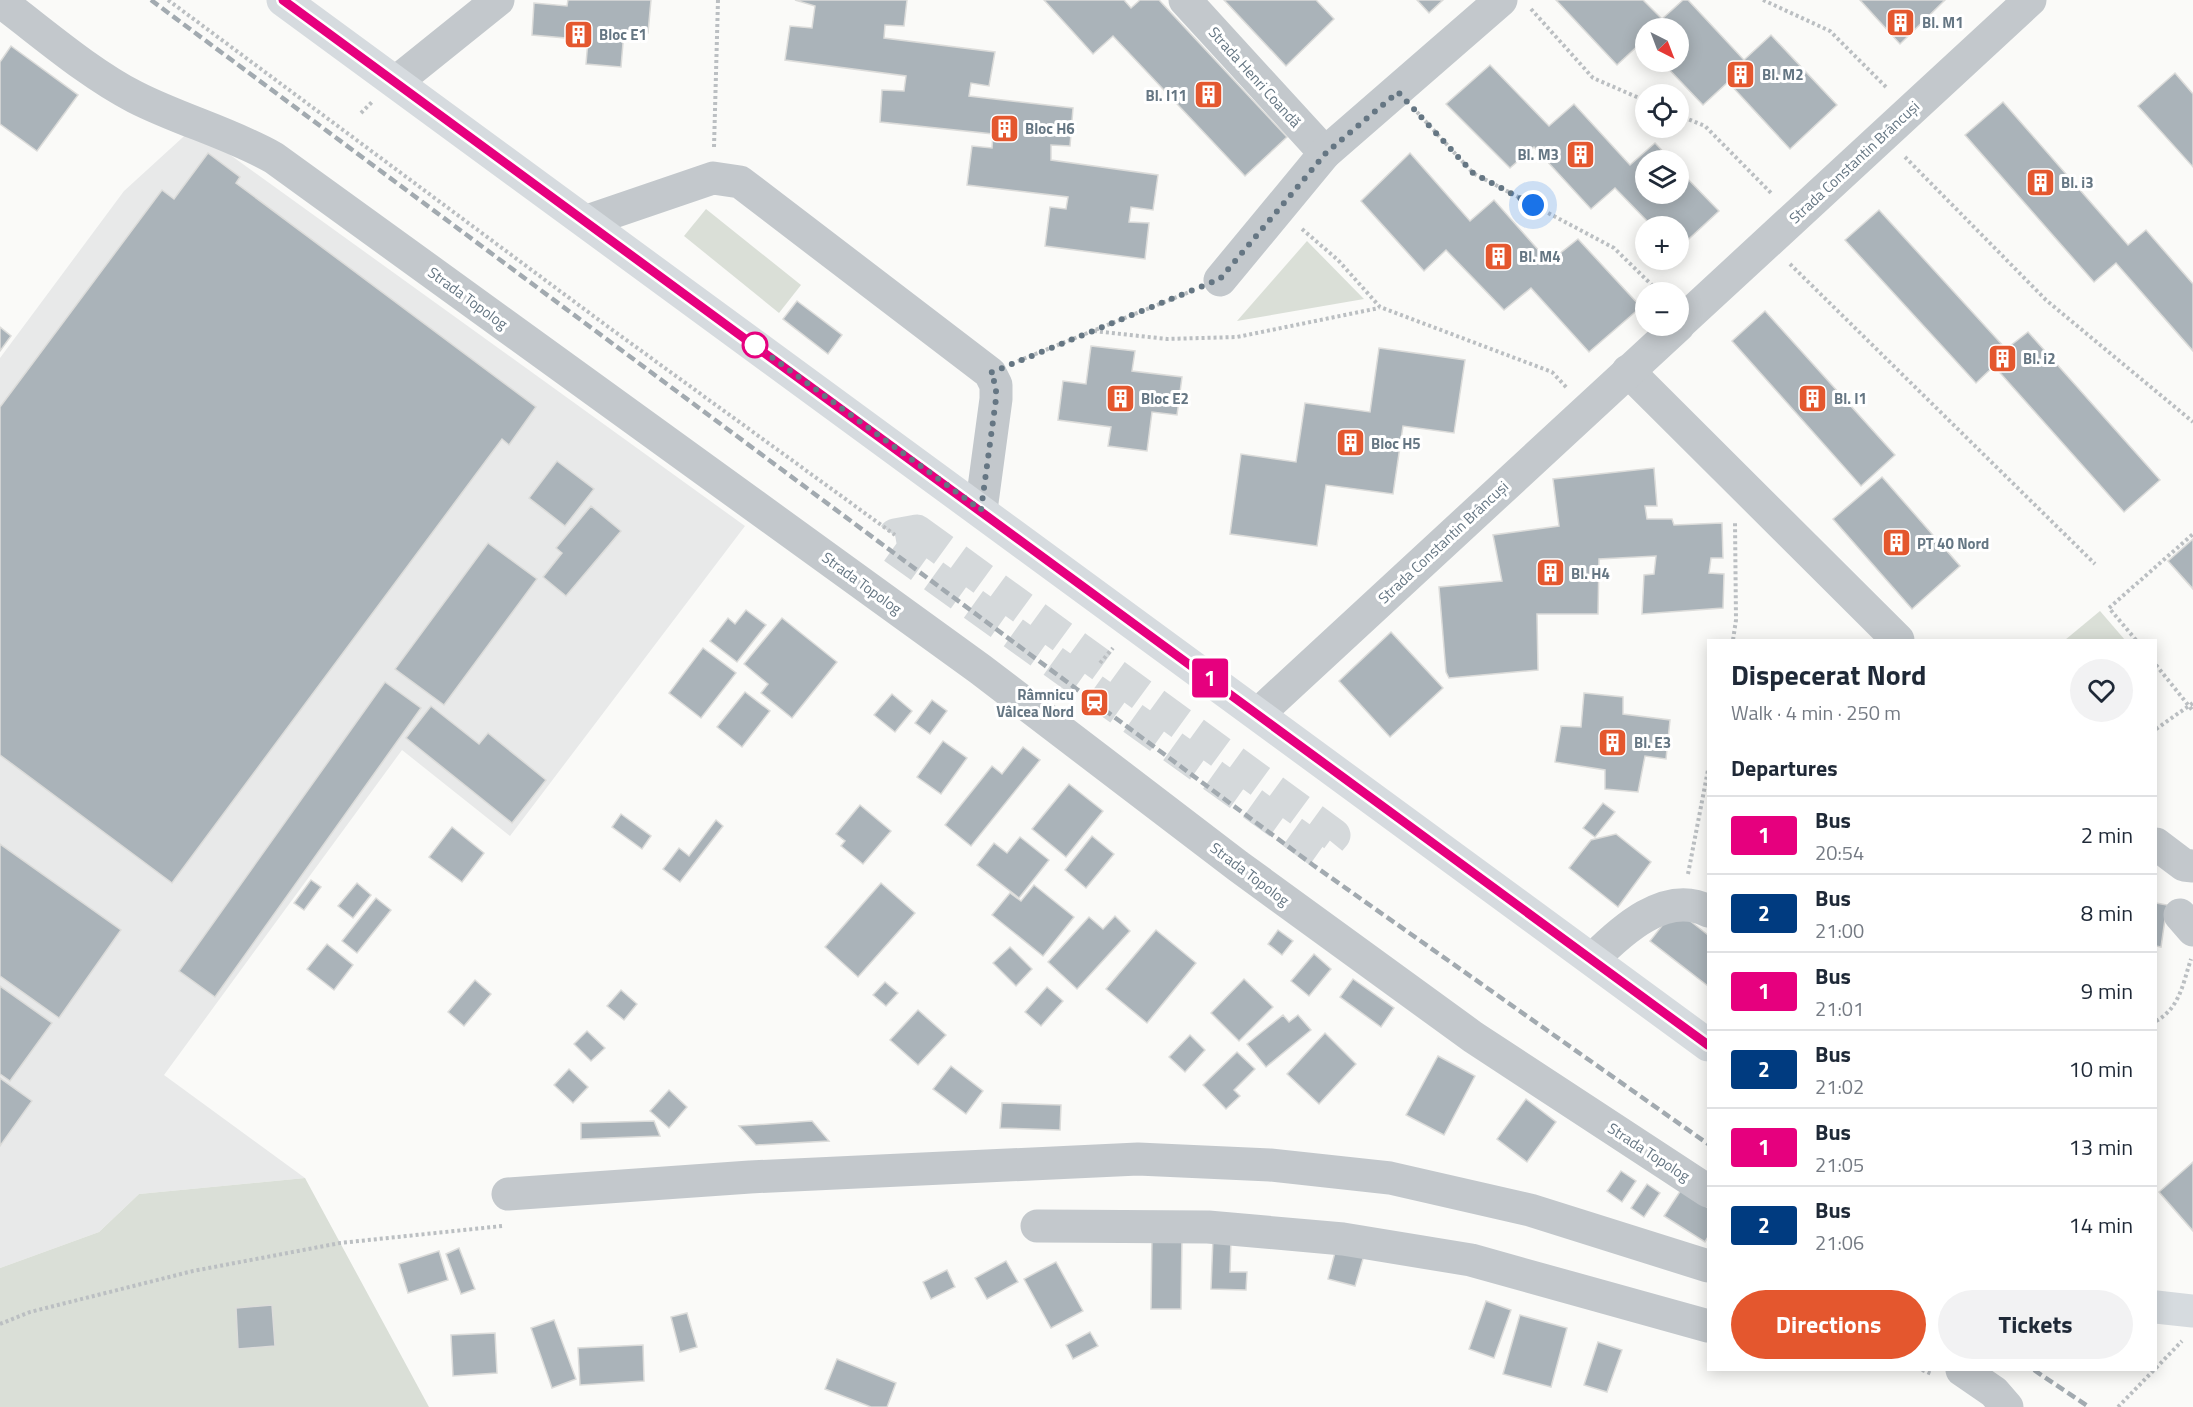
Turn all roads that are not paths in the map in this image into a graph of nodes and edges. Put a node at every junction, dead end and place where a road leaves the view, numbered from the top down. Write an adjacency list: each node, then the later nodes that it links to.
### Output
1 (283, 0): 7 (main road)
2 (498, 0): 7 (street)
3 (1185, 0): 8 (street, Strada Henri Coandă)
4 (2030, 0): 11 (street, Strada Constantin Brâncuși)
5 (0, 1): 22 (street, Strada Topolog)
6 (1516, 4): 8 (street)
7 (385, 91): 9 (main road)
8 (1326, 153): 10 (street)
9 (587, 221): 14 (main road); 14 (street)
10 (1220, 279)
11 (1689, 315)
12 (1666, 336): 13 (street, Strada Constantin Brâncuși)
13 (1628, 371): 15 (street); 16 (street, Strada Constantin Brâncuși)
14 (981, 510): 16 (main road)
15 (1897, 639)
16 (1258, 714): 20 (main road)
17 (2157, 845): 18 (street)
18 (2193, 866)
19 (1695, 908): 20 (street)
20 (1593, 959): 21 (main road)
21 (1707, 1044)
22 (1707, 1190)
23 (511, 1210): 25 (street)
24 (1037, 1226): 28 (street)
25 (1707, 1266)
26 (2157, 1308): 27 (main road)
27 (2189, 1324)
28 (1707, 1326)
29 (1963, 1371): 30 (street)
30 (2007, 1407)

